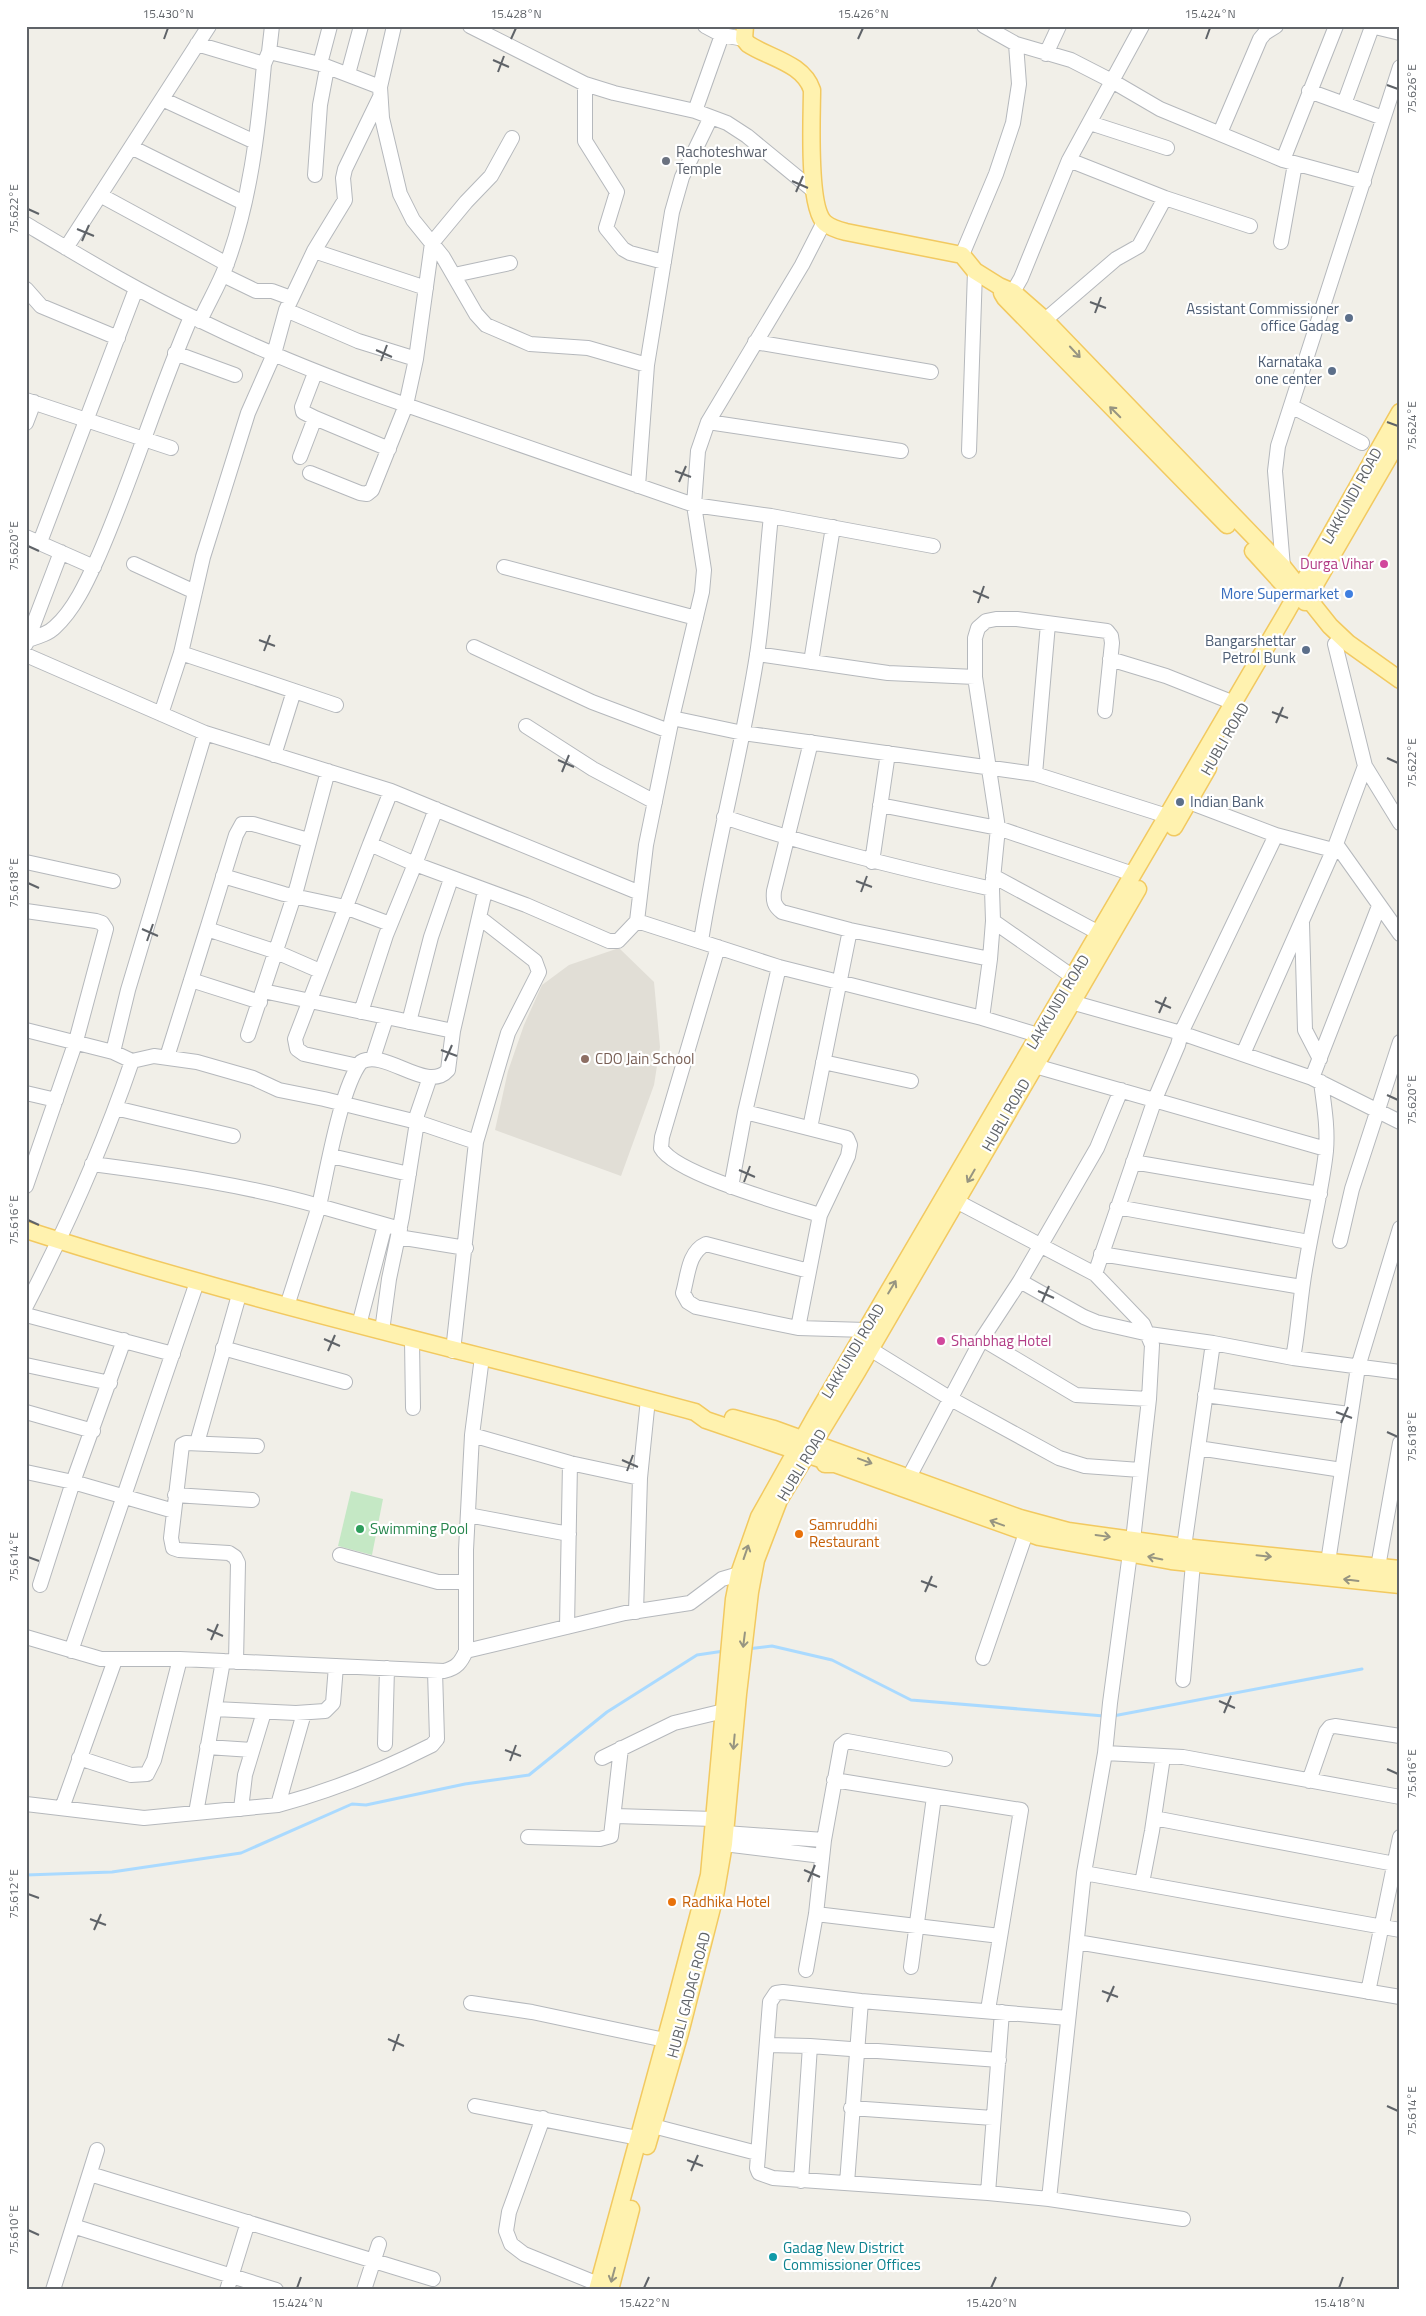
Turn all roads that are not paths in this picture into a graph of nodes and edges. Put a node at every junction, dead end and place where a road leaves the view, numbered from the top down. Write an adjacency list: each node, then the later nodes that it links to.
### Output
1 (209, 26): 17 (street)
2 (272, 26): 20 (street)
3 (330, 26): 21 (street)
4 (361, 26): 23 (street)
5 (394, 26): 27 (street)
6 (470, 26): 25 (street)
7 (705, 26): 16 (street)
8 (984, 26): 18 (street)
9 (1059, 26): 19 (street)
10 (1142, 26): 24 (street)
11 (1336, 26): 26 (street)
12 (1372, 26): 15 (street); 29 (street)
13 (1274, 27): 34 (street)
14 (744, 32): 16 (street); 43 (main road)
15 (1400, 33)
16 (722, 35): 30 (street)
17 (197, 44): 20 (street); 28 (street)
18 (1016, 44): 19 (street); 54 (street)
19 (1046, 54): 24 (street)
20 (267, 58): 21 (street); 36 (street)
21 (323, 66): 23 (street); 41 (street)
22 (1400, 67): 32 (street)
23 (348, 74): 27 (street)
24 (1112, 81): 33 (street); 34 (street)
25 (586, 84): 30 (street); 55 (street)
26 (1309, 91): 29 (street); 40 (street)
27 (380, 92): 51 (street); 53 (street)
28 (162, 99): 36 (street); 37 (street)
29 (1344, 104): 32 (street)
30 (694, 111): 31 (street)
31 (711, 117): 43 (street); 55 (street)
32 (1383, 118): 42 (street)
33 (1090, 123): 38 (street); 39 (street)
34 (1220, 134): 40 (street)
35 (512, 138): 51 (street)
36 (255, 142): 46 (street)
37 (131, 147): 44 (street); 46 (street)
38 (1166, 148)
39 (1069, 160): 45 (street); 63 (street)
40 (1289, 162): 42 (street); 50 (street)
41 (315, 176)
42 (1364, 182): 79 (street)
43 (814, 191): 47 (main road)
44 (100, 195): 52 (street); 57 (street)
45 (1165, 198): 49 (street); 66 (street)
46 (244, 203): 57 (street)
47 (824, 222): 54 (main road); 69 (street)
48 (26, 224): 52 (street)
49 (1250, 226)
50 (1281, 242)
51 (432, 244): 59 (street); 60 (street)
52 (66, 248): 62 (street)
53 (314, 251): 60 (street); 64 (street)
54 (962, 255): 58 (main road)
55 (664, 262): 73 (street)
56 (510, 263): 59 (street)
57 (225, 270): 64 (street); 65 (street)
58 (976, 271): 63 (main road); 91 (street)
59 (454, 275): 73 (street)
60 (426, 288): 72 (street)
61 (26, 289): 67 (street)
62 (136, 289): 65 (street); 67 (street)
63 (1006, 289): 66 (main road); 68 (main road)
64 (289, 304): 71 (street); 72 (street)
65 (196, 319): 70 (street); 71 (street)
66 (1045, 320): 68 (main road)
67 (118, 338): 82 (street)
68 (1053, 338): 105 (main road, one-way to 105); 108 (main road, one-way to 68)
69 (755, 342): 74 (street); 83 (street)
70 (176, 353): 76 (street); 85 (street)
71 (274, 354): 75 (street); 107 (street)
72 (416, 359): 78 (street)
73 (647, 364): 95 (street)
74 (931, 372)
75 (315, 373): 78 (street); 81 (street)
76 (235, 375)
77 (30, 401): 82 (street); 84 (street)
78 (406, 405): 89 (street); 95 (street)
79 (1291, 406): 87 (street); 105 (street)
80 (1400, 412): 108 (main road, LAKKUNDI ROAD)
81 (315, 418): 89 (street); 92 (street)
82 (87, 420): 85 (street); 100 (street)
83 (708, 422): 90 (street); 96 (street)
84 (26, 423)
85 (144, 438): 88 (street); 104 (street)
86 (1400, 438): 93 (main road, HUBLI ROAD)
87 (1362, 443)
88 (171, 448)
89 (389, 449): 94 (street)
90 (901, 451)
91 (969, 451)
92 (300, 457)
93 (1396, 457): 108 (main road, HUBLI ROAD)
94 (310, 473)
95 (638, 486): 96 (street)
96 (694, 505): 97 (street); 109 (street)
97 (771, 516): 98 (street); 115 (street)
98 (833, 527): 101 (street); 118 (street)
99 (26, 537): 100 (street)
100 (40, 542): 102 (street)
101 (933, 546)
102 (61, 552): 104 (street); 111 (street)
103 (134, 564): 107 (street)
104 (94, 567): 111 (street)
105 (1283, 567): 108 (main road)
106 (504, 568): 109 (street)
107 (195, 592): 114 (street)
108 (1302, 597): 112 (main road); 120 (main road); 123 (main road, LAKKUNDI ROAD); 140 (main road, HUBLI ROAD)
109 (696, 618): 127 (street)
110 (1048, 624): 117 (street); 119 (street); 137 (street)
111 (27, 642)
112 (1335, 644): 122 (main road); 134 (street)
113 (474, 647): 127 (street)
114 (180, 653): 121 (street); 126 (street)
115 (757, 654): 118 (street); 130 (street)
116 (26, 655): 126 (street)
117 (1110, 659): 123 (street); 125 (street)
118 (811, 662): 119 (street)
119 (975, 677): 135 (street)
120 (1400, 680)
121 (294, 691): 124 (street); 133 (street)
122 (1400, 692)
123 (1234, 703): 143 (main road, LAKKUNDI ROAD)
124 (336, 705)
125 (1105, 711)
126 (161, 714): 129 (street)
127 (670, 725): 130 (street); 139 (street)
128 (526, 726): 139 (street)
129 (204, 733): 133 (street); 198 (street)
130 (743, 733): 131 (street); 144 (street)
131 (811, 742): 132 (street); 148 (street)
132 (888, 752): 135 (street); 141 (street)
133 (274, 755): 136 (street)
134 (1365, 766): 145 (street); 151 (street)
135 (989, 769): 137 (street); 146 (street)
136 (328, 771): 138 (street); 149 (street)
137 (1035, 774): 143 (street)
138 (391, 791): 142 (street); 150 (street)
139 (655, 802): 161 (street)
140 (1189, 802): 147 (street); 186 (main road, HUBLI ROAD)
141 (880, 805): 146 (street); 153 (street)
142 (436, 809): 154 (street); 161 (street)
143 (1168, 816): 155 (main road, LAKKUNDI ROAD)
144 (724, 817): 148 (street); 175 (street)
145 (1400, 823)
146 (998, 828): 155 (street); 159 (street)
147 (1276, 835): 151 (street); 193 (street)
148 (787, 838): 153 (street); 172 (street)
149 (308, 840): 156 (street); 162 (street)
150 (370, 844): 154 (street); 164 (street)
151 (1334, 847): 163 (street); 167 (street)
152 (26, 862): 158 (street)
153 (872, 862): 159 (street)
154 (416, 864): 157 (street); 170 (street)
155 (1134, 874): 173 (main road, LAKKUNDI ROAD)
156 (223, 876): 162 (street); 171 (street)
157 (452, 879): 160 (street); 190 (street)
158 (113, 881)
159 (992, 882): 169 (street); 173 (street)
160 (485, 891): 166 (street); 168 (street)
161 (640, 893): 168 (street)
162 (294, 896): 164 (street); 177 (street)
163 (1379, 906): 174 (street); 202 (street)
164 (345, 907): 170 (street); 180 (street)
165 (26, 911): 196 (street)
166 (480, 918): 192 (street); 222 (street)
167 (1302, 918): 199 (street); 202 (street)
168 (637, 921): 175 (street)
169 (993, 921): 178 (street); 181 (street)
170 (390, 924): 187 (street)
171 (207, 930): 177 (street); 182 (street)
172 (850, 930): 178 (street); 183 (street)
173 (1099, 933): 181 (main road, LAKKUNDI ROAD)
174 (1400, 934)
175 (702, 941): 176 (street)
176 (718, 947): 179 (street); 229 (street)
177 (274, 951): 180 (street); 184 (street)
178 (990, 959): 189 (street)
179 (779, 967): 183 (street); 217 (street)
180 (320, 971): 185 (street)
181 (1072, 977): 195 (main road, LAKKUNDI ROAD)
182 (191, 980): 184 (street); 200 (street)
183 (838, 983): 189 (street); 204 (street)
184 (262, 996): 185 (street); 194 (street)
185 (310, 1001): 187 (street); 205 (street)
186 (1071, 1002): 193 (street); 206 (main road, HUBLI ROAD)
187 (362, 1012): 188 (street)
188 (386, 1018): 190 (street); 201 (street)
189 (982, 1018): 195 (street)
190 (409, 1022): 192 (street)
191 (26, 1030): 196 (street)
192 (454, 1031): 207 (street)
193 (1181, 1032): 199 (street); 212 (street)
194 (248, 1035)
195 (1038, 1035): 256 (main road, LAKKUNDI ROAD, one-way to 195)
196 (76, 1041): 198 (street); 213 (street)
197 (1400, 1042): 216 (street)
198 (113, 1052): 203 (street)
199 (1244, 1054): 208 (street)
200 (167, 1056): 203 (street); 214 (street)
201 (372, 1058): 205 (street); 207 (street)
202 (1320, 1059): 208 (street)
203 (132, 1061): 215 (street)
204 (823, 1062): 209 (street); 220 (street)
205 (358, 1066): 214 (street)
206 (1035, 1066): 210 (street); 231 (main road, HUBLI ROAD, one-way to 231)
207 (430, 1078): 218 (street)
208 (1317, 1080): 216 (street); 223 (street)
209 (911, 1081)
210 (1121, 1090): 212 (street); 242 (street)
211 (26, 1093): 213 (street)
212 (1155, 1099): 223 (street); 225 (street)
213 (56, 1100): 228 (street)
214 (343, 1104): 218 (street); 224 (street)
215 (115, 1108): 221 (street); 226 (street)
216 (1379, 1111): 219 (street); 239 (street)
217 (745, 1112): 220 (street); 229 (street)
218 (417, 1122): 222 (street); 227 (street)
219 (1400, 1122)
220 (810, 1128): 234 (street)
221 (233, 1136)
222 (476, 1142): 243 (street)
223 (1326, 1149): 230 (street)
224 (331, 1156): 227 (street); 232 (street)
225 (1133, 1162): 230 (street); 233 (street)
226 (92, 1164): 232 (street); 240 (street)
227 (409, 1174): 238 (street)
228 (26, 1186)
229 (731, 1186): 234 (street)
230 (1320, 1194): 241 (street)
231 (956, 1201): 242 (street); 264 (main road, HUBLI ROAD)
232 (319, 1206): 235 (street); 252 (street)
233 (1117, 1207): 241 (street); 244 (street)
234 (820, 1215): 245 (street)
235 (385, 1225): 238 (street); 254 (street)
236 (1400, 1228): 270 (street)
237 (26, 1230): 240 (main road)
238 (399, 1233): 243 (street); 257 (street)
239 (1340, 1241)
240 (59, 1242): 248 (main road); 251 (street)
241 (1309, 1242): 249 (street)
242 (1040, 1247): 246 (street); 247 (street)
243 (466, 1248): 265 (street)
244 (1101, 1254): 246 (street); 249 (street)
245 (809, 1271): 255 (street); 255 (street)
246 (1095, 1274): 258 (street)
247 (1020, 1281): 258 (street); 259 (street)
248 (197, 1282): 250 (main road); 266 (street)
249 (1302, 1287): 268 (street)
250 (239, 1295): 252 (main road); 263 (street)
251 (26, 1306)
252 (287, 1306): 254 (main road)
253 (26, 1315): 260 (street)
254 (359, 1325): 257 (main road)
255 (798, 1328): 256 (street)
256 (866, 1330): 281 (main road, LAKKUNDI ROAD)
257 (382, 1331): 261 (main road)
258 (1149, 1334): 262 (street); 277 (street)
259 (982, 1339): 276 (street); 277 (street)
260 (124, 1340): 266 (street); 273 (street)
261 (412, 1340): 265 (main road); 278 (street)
262 (1213, 1343): 268 (street); 274 (street)
263 (223, 1348): 272 (street); 285 (street)
264 (870, 1349): 276 (street); 281 (main road, HUBLI ROAD)
265 (453, 1351): 267 (main road)
266 (173, 1354): 301 (street)
267 (482, 1357): 275 (main road); 283 (street)
268 (1293, 1358): 270 (street)
269 (26, 1365): 273 (street)
270 (1358, 1367): 271 (street); 280 (street)
271 (1400, 1372)
272 (345, 1382)
273 (110, 1383): 282 (street)
274 (1205, 1395): 280 (street); 289 (street)
275 (648, 1399): 284 (main road); 296 (street)
276 (951, 1399): 292 (street); 295 (street)
277 (1149, 1399): 292 (street)
278 (413, 1408)
279 (26, 1412): 282 (street)
280 (1349, 1414): 293 (street)
281 (822, 1418): 284 (main road); 288 (main road, HUBLI ROAD); 290 (main road)
282 (93, 1431): 298 (street)
283 (472, 1435): 291 (street); 304 (street)
284 (772, 1435): 288 (main road); 297 (main road)
285 (197, 1443): 287 (street); 300 (street)
286 (1400, 1443): 299 (street)
287 (257, 1446)
288 (805, 1447): 290 (main road); 297 (main road, HUBLI ROAD)
289 (1198, 1448): 293 (street); 308 (street)
290 (837, 1458): 295 (main road, one-way to 295); 297 (main road); 305 (main road, one-way to 290)
291 (570, 1463): 296 (street); 306 (street)
292 (1140, 1470): 307 (street)
293 (1342, 1470): 310 (street)
294 (27, 1473): 298 (street)
295 (909, 1477): 307 (main road, one-way to 307)
296 (640, 1478): 318 (street)
297 (785, 1480): 314 (main road, one-way to 297); 331 (main road, HUBLI ROAD, one-way to 331)
298 (74, 1482): 301 (street); 316 (street)
299 (1397, 1485): 312 (street)
300 (175, 1495): 302 (street); 303 (street)
301 (125, 1497): 303 (street); 321 (street)
302 (252, 1500)
303 (174, 1511): 326 (street)
304 (468, 1515): 306 (street); 315 (street)
305 (1026, 1533): 307 (main road); 323 (street)
306 (568, 1534): 319 (street)
307 (1132, 1546): 308 (main road); 311 (main road, one-way to 307); 341 (street)
308 (1184, 1548): 310 (main road, one-way to 310)
309 (340, 1555): 315 (street)
310 (1328, 1562): 312 (main road)
311 (1193, 1563): 317 (main road, one-way to 311); 330 (street)
312 (1378, 1567): 313 (main road)
313 (1400, 1570)
314 (739, 1574): 318 (street); 331 (main road)
315 (466, 1582): 322 (street)
316 (40, 1585)
317 (1400, 1585)
318 (636, 1612): 319 (street)
319 (567, 1627): 322 (street)
320 (26, 1637): 321 (street)
321 (71, 1651): 325 (street)
322 (466, 1651): 329 (street)
323 (982, 1658)
324 (180, 1659): 325 (street); 326 (street); 343 (street)
325 (114, 1660): 343 (street)
326 (230, 1661): 327 (street); 332 (street)
327 (336, 1666): 328 (street); 335 (street)
328 (387, 1668): 329 (street); 337 (street)
329 (435, 1671): 351 (street)
330 (1183, 1680)
331 (732, 1688): 333 (main road, HUBLI GADAG ROAD); 360 (main road, HUBLI GADAG ROAD, one-way to 360)
332 (214, 1709): 334 (street); 338 (street)
333 (724, 1711): 339 (street); 357 (main road, HUBLI GADAG ROAD)
334 (264, 1712): 335 (street); 340 (street)
335 (304, 1712): 351 (street)
336 (1400, 1736): 347 (street)
337 (385, 1744)
338 (207, 1747): 340 (street); 354 (street)
339 (622, 1748): 344 (street); 355 (street)
340 (252, 1750): 353 (street)
341 (1105, 1753): 342 (street); 364 (street)
342 (1162, 1757): 347 (street); 356 (street)
343 (79, 1758): 352 (street)
344 (602, 1758)
345 (945, 1759): 346 (street)
346 (834, 1780): 348 (street); 361 (street)
347 (1309, 1781): 349 (street)
348 (934, 1797): 367 (street); 370 (street)
349 (1400, 1798)
350 (26, 1804): 352 (street)
351 (278, 1805): 353 (street)
352 (62, 1808): 354 (street)
353 (241, 1809): 354 (street)
354 (196, 1813)
355 (615, 1816): 357 (street); 358 (street)
356 (1154, 1818): 363 (street); 365 (street)
357 (714, 1819): 380 (main road, HUBLI GADAG ROAD)
358 (528, 1837)
359 (1400, 1837): 363 (street)
360 (724, 1839): 361 (street); 362 (street); 389 (main road, HUBLI GADAG ROAD)
361 (824, 1840): 362 (street)
362 (822, 1856): 366 (street)
363 (1398, 1864): 368 (street)
364 (1084, 1873): 365 (street); 371 (street)
365 (1142, 1883): 368 (street)
366 (816, 1914): 367 (street); 373 (street)
367 (916, 1926): 370 (street); 372 (street)
368 (1381, 1926): 369 (street); 374 (street)
369 (1400, 1930)
370 (1000, 1936): 378 (street)
371 (1077, 1942): 374 (street); 379 (street)
372 (910, 1967)
373 (806, 1970)
374 (1368, 1992): 375 (street)
375 (1400, 1997)
376 (861, 2001): 378 (street); 381 (street); 383 (street)
377 (470, 2003): 380 (street)
378 (995, 2011): 379 (street); 384 (street)
379 (1068, 2018): 397 (street)
380 (665, 2040): 390 (main road, HUBLI GADAG ROAD)
381 (768, 2045): 382 (street); 392 (street)
382 (810, 2046): 383 (street); 394 (street)
383 (858, 2050): 384 (street); 386 (street)
384 (999, 2060): 388 (street)
385 (475, 2106): 387 (street)
386 (851, 2108): 388 (street); 395 (street)
387 (543, 2118): 390 (street); 405 (street)
388 (993, 2118): 396 (street)
389 (653, 2126): 392 (street); 405 (main road, HUBLI GADAG ROAD, one-way to 405)
390 (638, 2138): 405 (main road, HUBLI GADAG ROAD)
391 (97, 2150): 393 (street)
392 (757, 2153): 394 (street)
393 (90, 2174): 399 (street); 400 (street)
394 (801, 2181): 395 (street)
395 (847, 2184): 396 (street)
396 (988, 2193): 397 (street)
397 (1049, 2199): 398 (street)
398 (1183, 2219)
399 (248, 2222): 402 (street); 403 (street)
400 (73, 2226): 403 (street); 406 (street)
401 (379, 2244): 402 (street)
402 (373, 2261): 404 (street); 409 (street)
403 (231, 2276): 407 (street); 408 (street)
404 (433, 2279)
405 (601, 2288)
406 (55, 2289)
407 (227, 2290)
408 (276, 2290)
409 (364, 2290)

